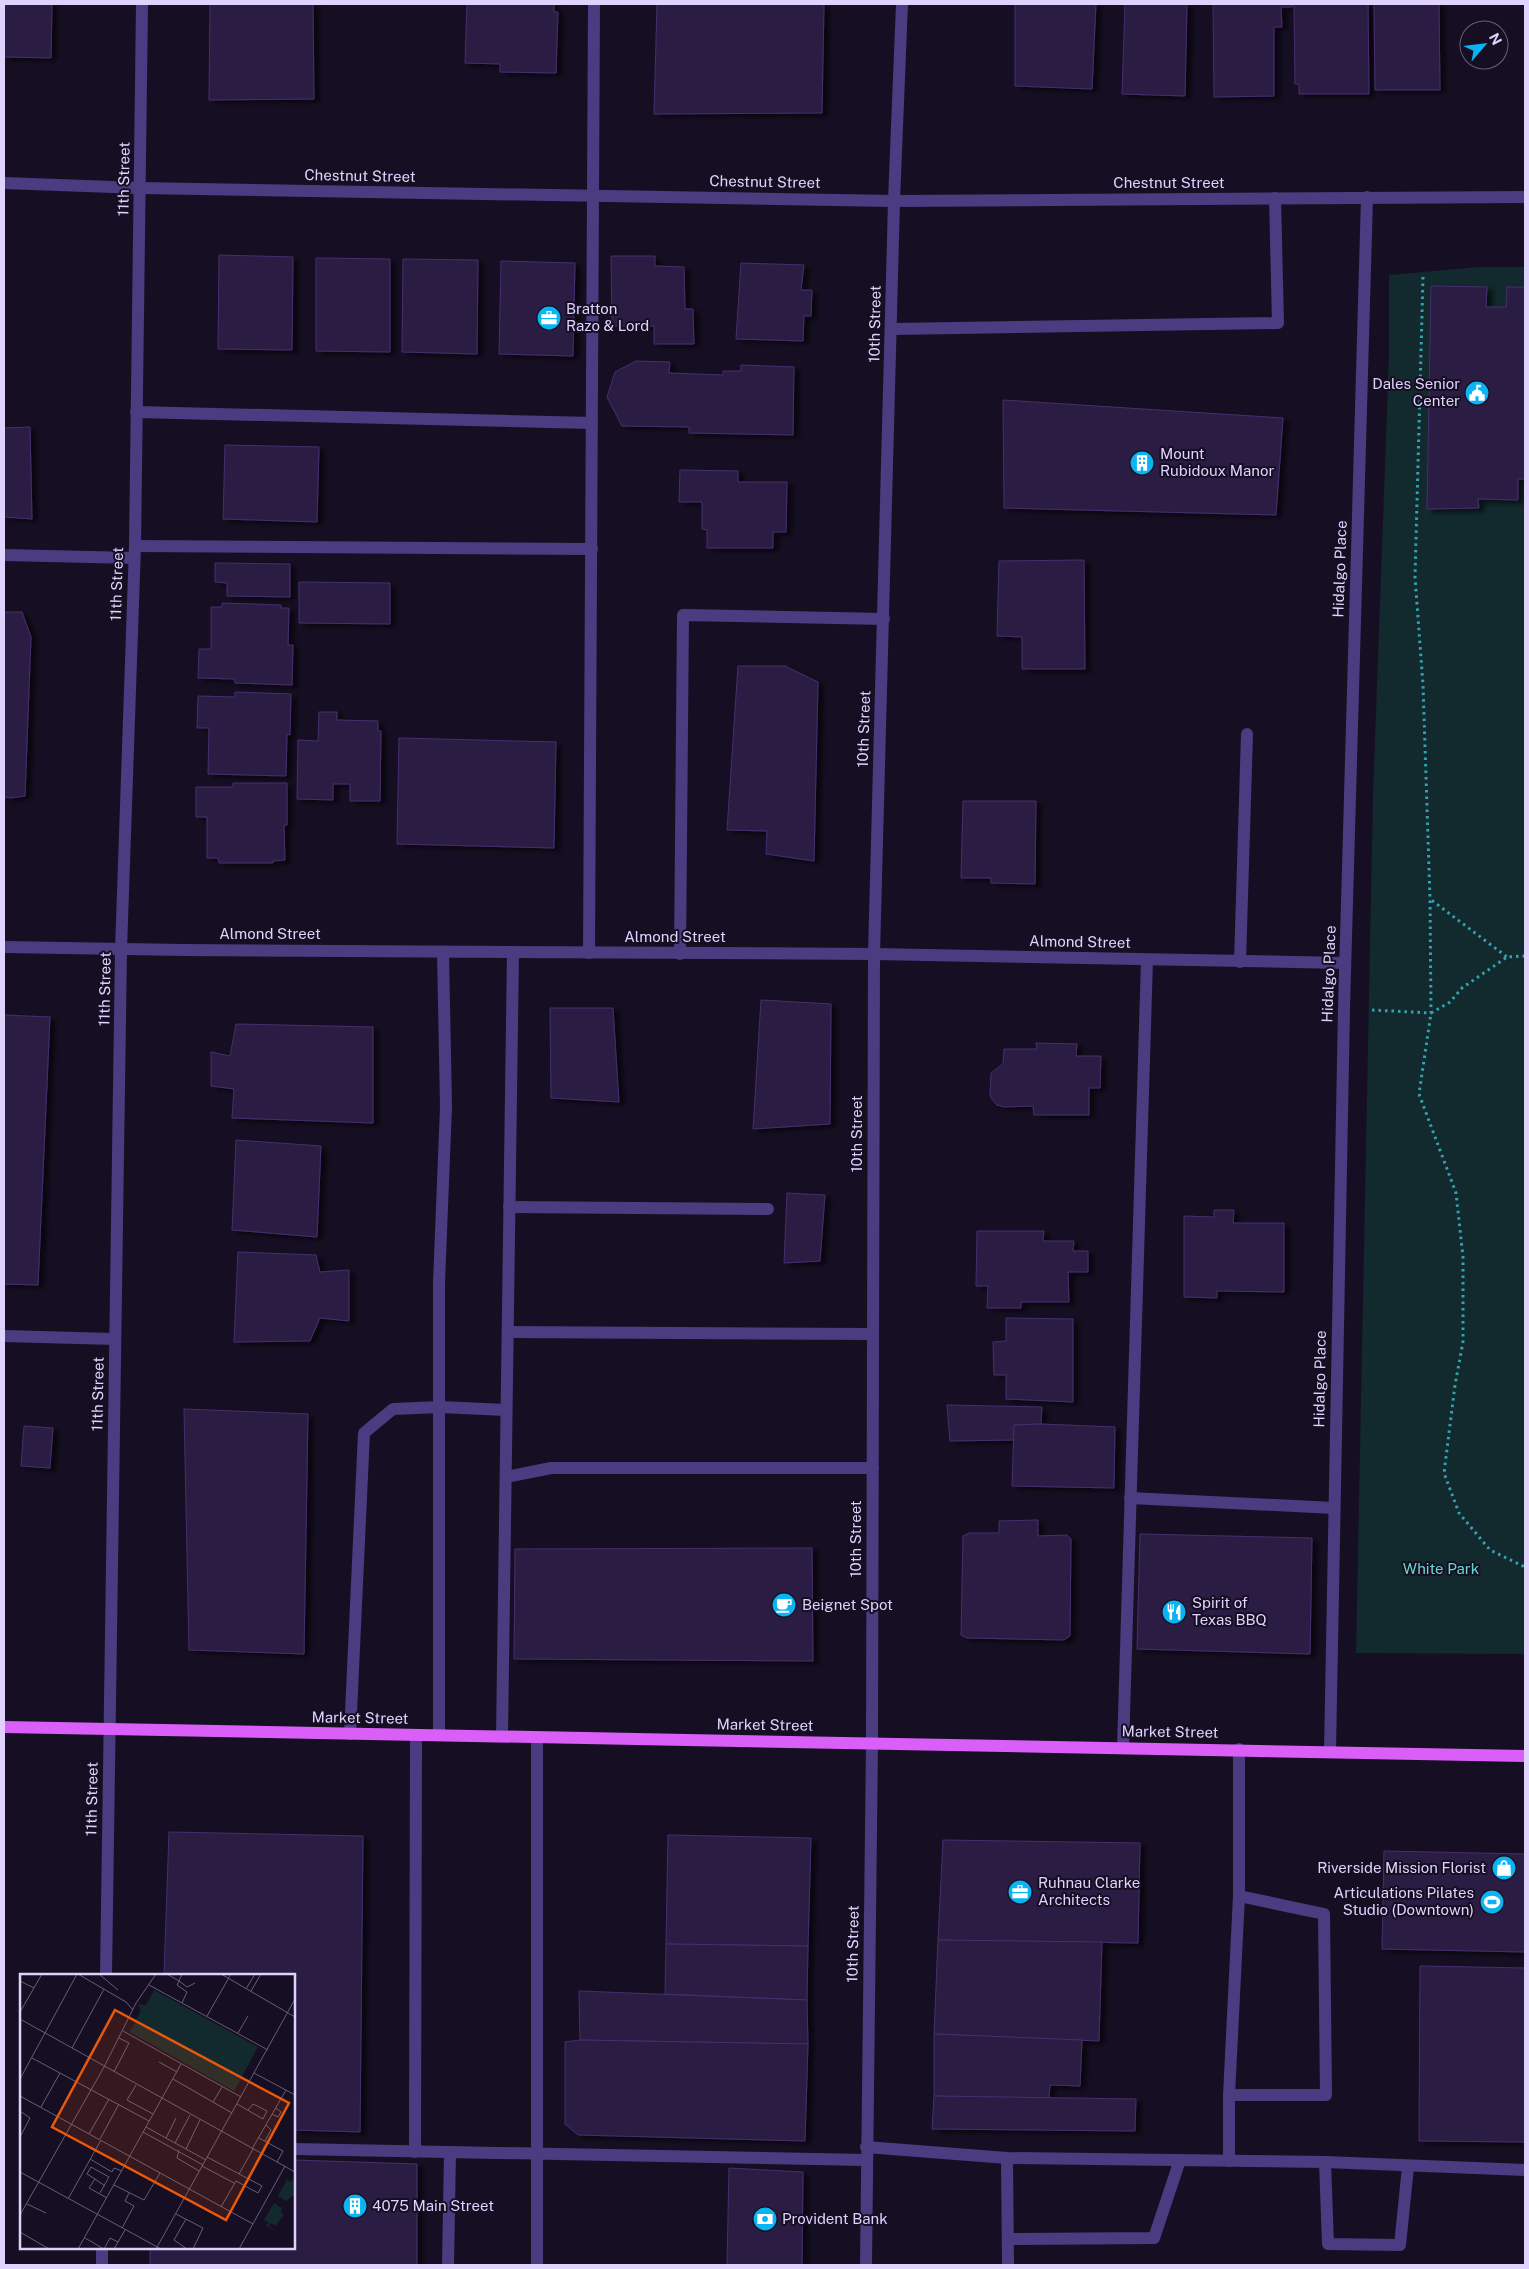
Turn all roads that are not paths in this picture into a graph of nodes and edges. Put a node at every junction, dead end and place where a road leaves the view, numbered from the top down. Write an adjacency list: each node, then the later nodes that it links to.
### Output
1 (142, 4): 5 (street, 11th Street)
2 (594, 4): 6 (street)
3 (902, 4): 10 (street, 10th Street)
4 (4, 183): 5 (street, Chestnut Street)
5 (140, 188): 6 (street, Chestnut Street); 12 (street, 11th Street)
6 (593, 196): 10 (street, Chestnut Street); 13 (street)
7 (1367, 197): 8 (street, Chestnut Street); 9 (street, Chestnut Street); 28 (street, Hidalgo Place)
8 (1525, 197)
9 (1275, 198): 10 (street, Chestnut Street); 11 (street)
10 (894, 201): 11 (street, 10th Street)
11 (892, 329): 17 (street, 10th Street)
12 (136, 412): 13 (street); 15 (street, 11th Street)
13 (592, 423): 14 (street)
14 (592, 549): 15 (street); 23 (street)
15 (135, 552): 16 (street); 20 (street, 11th Street)
16 (4, 555)
17 (884, 619): 24 (street); 25 (street, 10th Street)
18 (1247, 734): 27 (street)
19 (4, 947): 20 (street, Almond Street)
20 (122, 950): 21 (street, Almond Street); 34 (street, 11th Street)
21 (443, 952): 22 (street, Almond Street); 35 (street)
22 (513, 952): 23 (street, Almond Street); 29 (street)
23 (589, 953): 24 (street, Almond Street)
24 (680, 954): 25 (street, Almond Street)
25 (874, 954): 26 (street, Almond Street); 32 (street, 10th Street)
26 (1148, 960): 27 (street, Almond Street); 39 (street)
27 (1240, 962): 28 (street, Almond Street)
28 (1345, 963): 40 (street, Hidalgo Place)
29 (509, 1208): 30 (street); 31 (street)
30 (768, 1209)
31 (508, 1332): 32 (street); 36 (street)
32 (873, 1334): 37 (street, 10th Street)
33 (4, 1336): 34 (street)
34 (115, 1339): 42 (street, 11th Street)
35 (440, 1407): 36 (street); 43 (street); 44 (street)
36 (506, 1410): 38 (street)
37 (873, 1468): 38 (street); 48 (street, 10th Street)
38 (506, 1477): 46 (street)
39 (1130, 1498): 40 (street); 49 (street)
40 (1334, 1508): 51 (street, Hidalgo Place)
41 (4, 1727): 42 (main road, Market Street)
42 (110, 1729): 43 (main road, Market Street); 54 (street, 11th Street)
43 (350, 1734): 45 (main road, Market Street)
44 (439, 1735): 45 (main road, Market Street); 46 (main road, Market Street)
45 (416, 1736): 58 (street)
46 (502, 1736): 47 (main road, Market Street)
47 (536, 1738): 48 (main road, Market Street); 60 (street)
48 (872, 1743): 49 (main road, Market Street); 56 (street, 10th Street)
49 (1122, 1748): 50 (main road, Market Street)
50 (1240, 1749): 51 (main road, Market Street); 53 (street)
51 (1330, 1751): 52 (main road, Market Street)
52 (1525, 1756)
53 (1239, 1896): 55 (street); 55 (street)
54 (106, 1974)
55 (1229, 2095): 64 (street)
56 (866, 2147): 61 (street); 62 (street, 10th Street)
57 (295, 2150): 58 (street)
58 (415, 2152): 59 (street)
59 (450, 2152): 60 (street); 71 (street)
60 (537, 2154): 62 (street); 72 (street)
61 (1006, 2158): 63 (street); 68 (street)
62 (866, 2160): 73 (street, 10th Street)
63 (1180, 2160): 64 (street); 68 (street)
64 (1229, 2161): 65 (street)
65 (1325, 2162): 66 (street); 66 (street)
66 (1408, 2167): 67 (street)
67 (1525, 2170)
68 (1008, 2239): 74 (street)
69 (102, 2249): 70 (street)
70 (102, 2265)
71 (448, 2265)
72 (537, 2265)
73 (866, 2265)
74 (1008, 2265)

